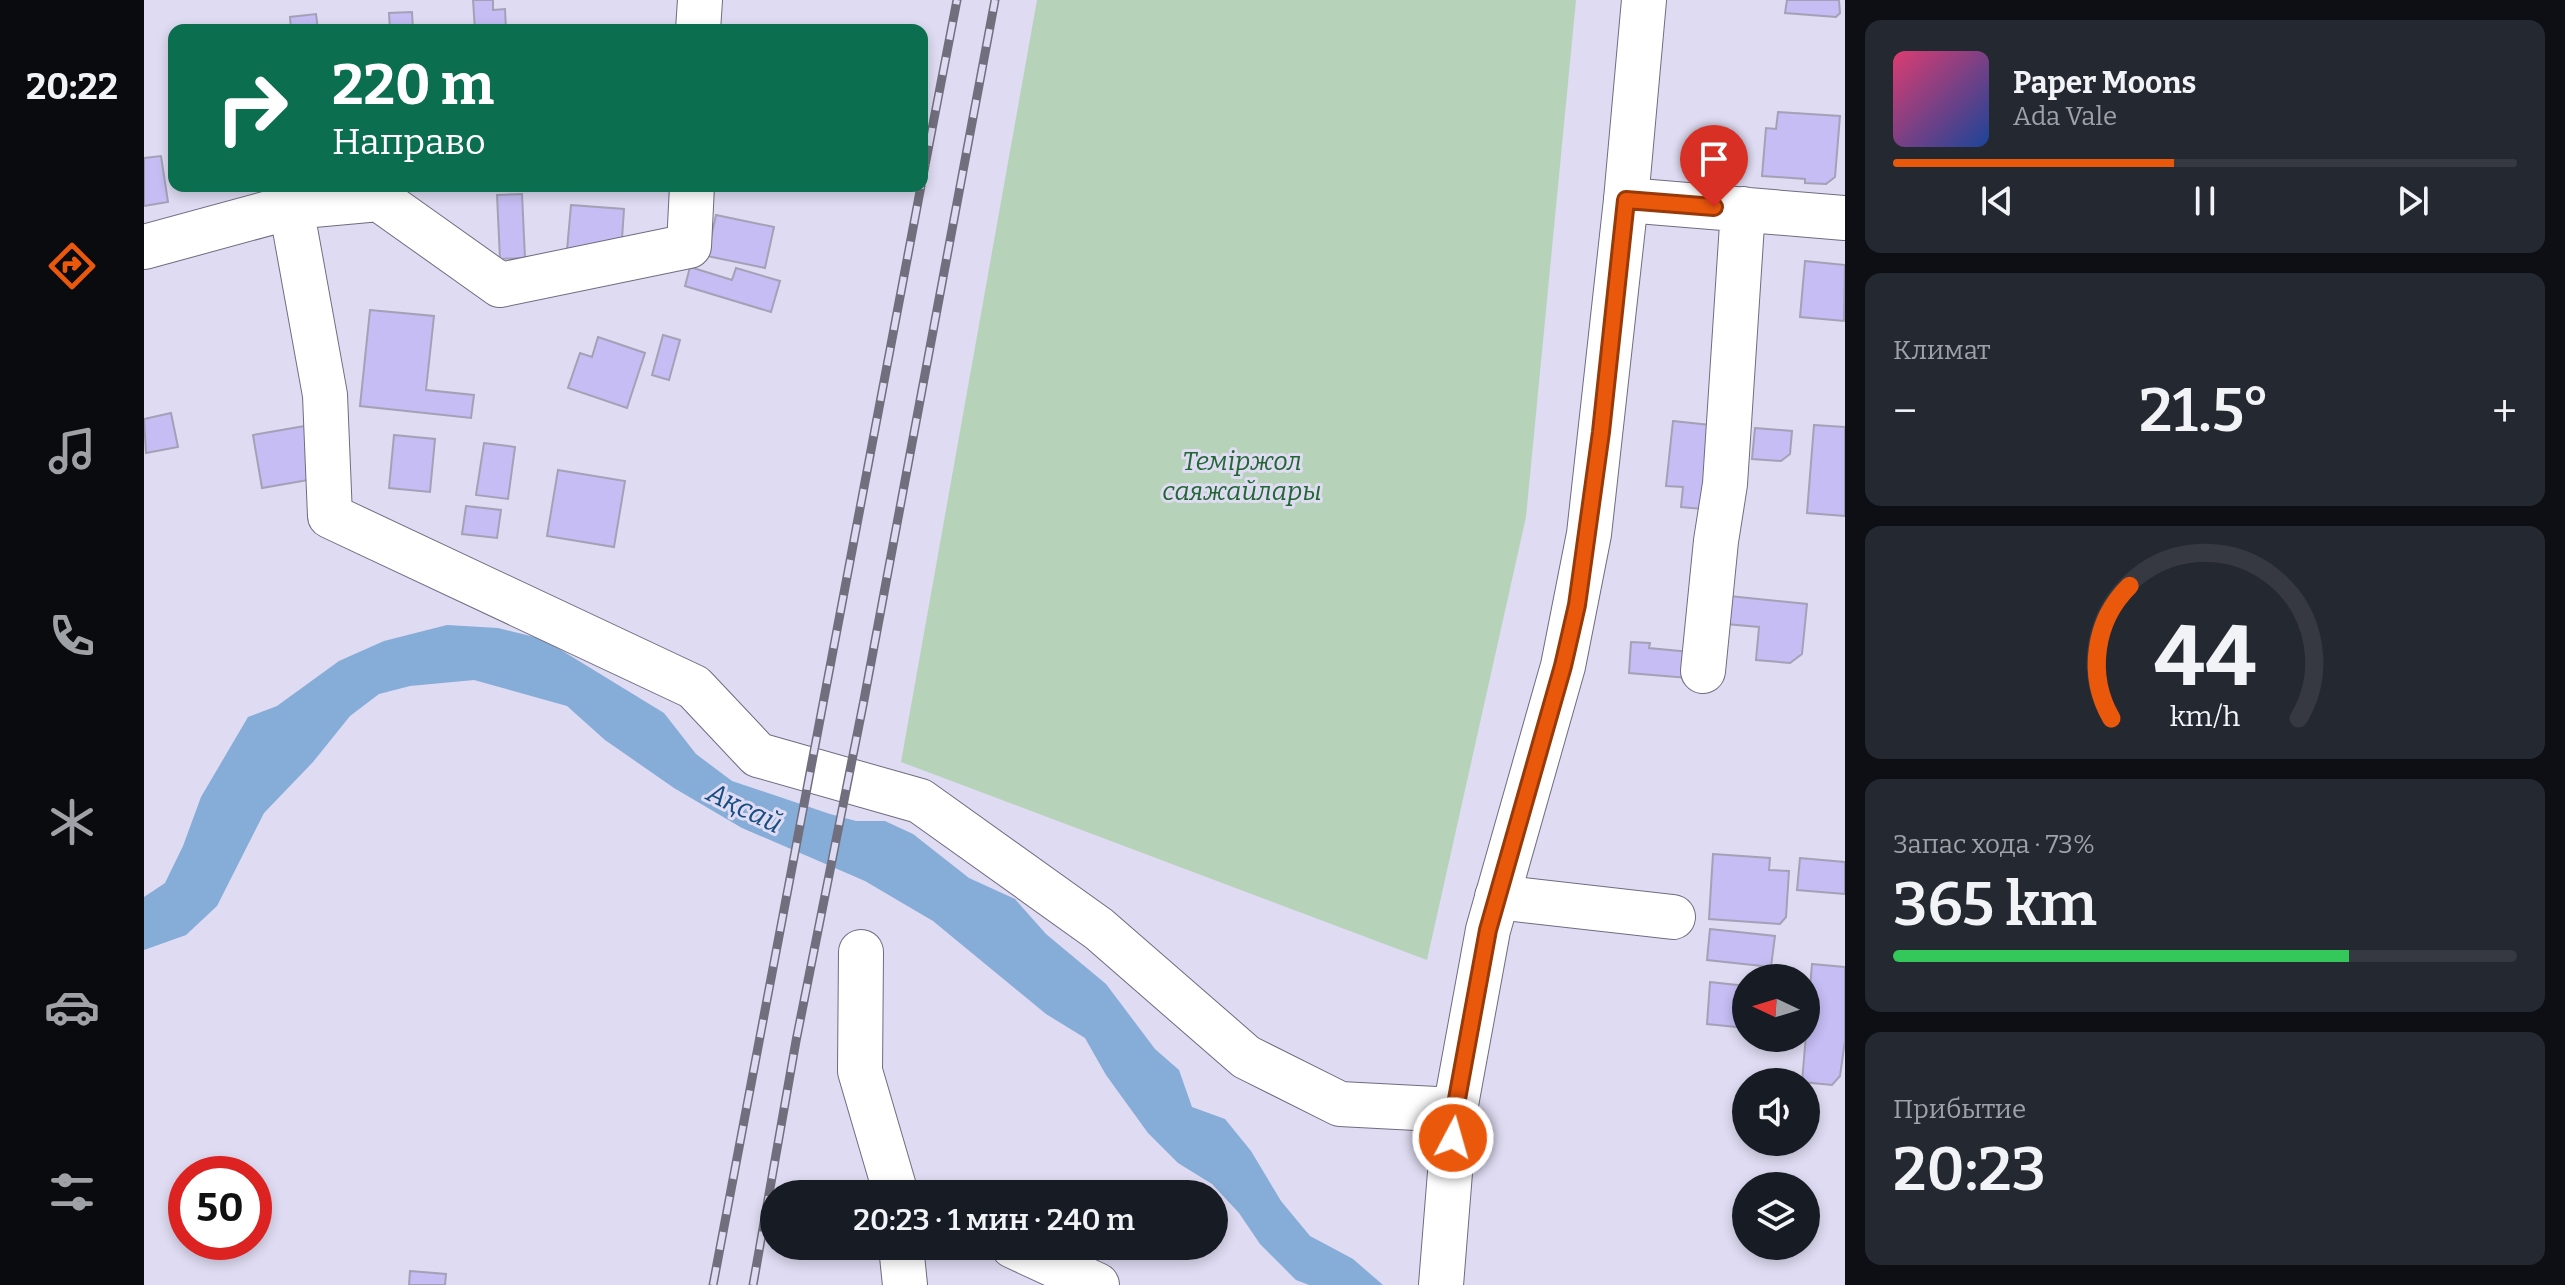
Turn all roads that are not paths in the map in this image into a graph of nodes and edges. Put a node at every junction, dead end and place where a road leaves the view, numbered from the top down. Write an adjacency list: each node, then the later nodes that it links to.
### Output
1 (700, 0): 3 (street)
2 (1644, 0): 5 (street)
3 (698, 24)
4 (692, 192): 6 (street)
5 (1626, 200): 7 (street); 11 (street)
6 (291, 207): 9 (street); 14 (street)
7 (1743, 209): 8 (street); 10 (street)
8 (1845, 218)
9 (144, 247)
10 (1703, 671)
11 (1497, 897): 12 (street); 14 (street)
12 (1673, 917)
13 (861, 952): 15 (street)
14 (1455, 1110): 18 (street)
15 (894, 1180)
16 (902, 1260): 19 (street)
17 (1043, 1260): 20 (street)
18 (1442, 1282)
19 (905, 1285)
20 (1097, 1285)

